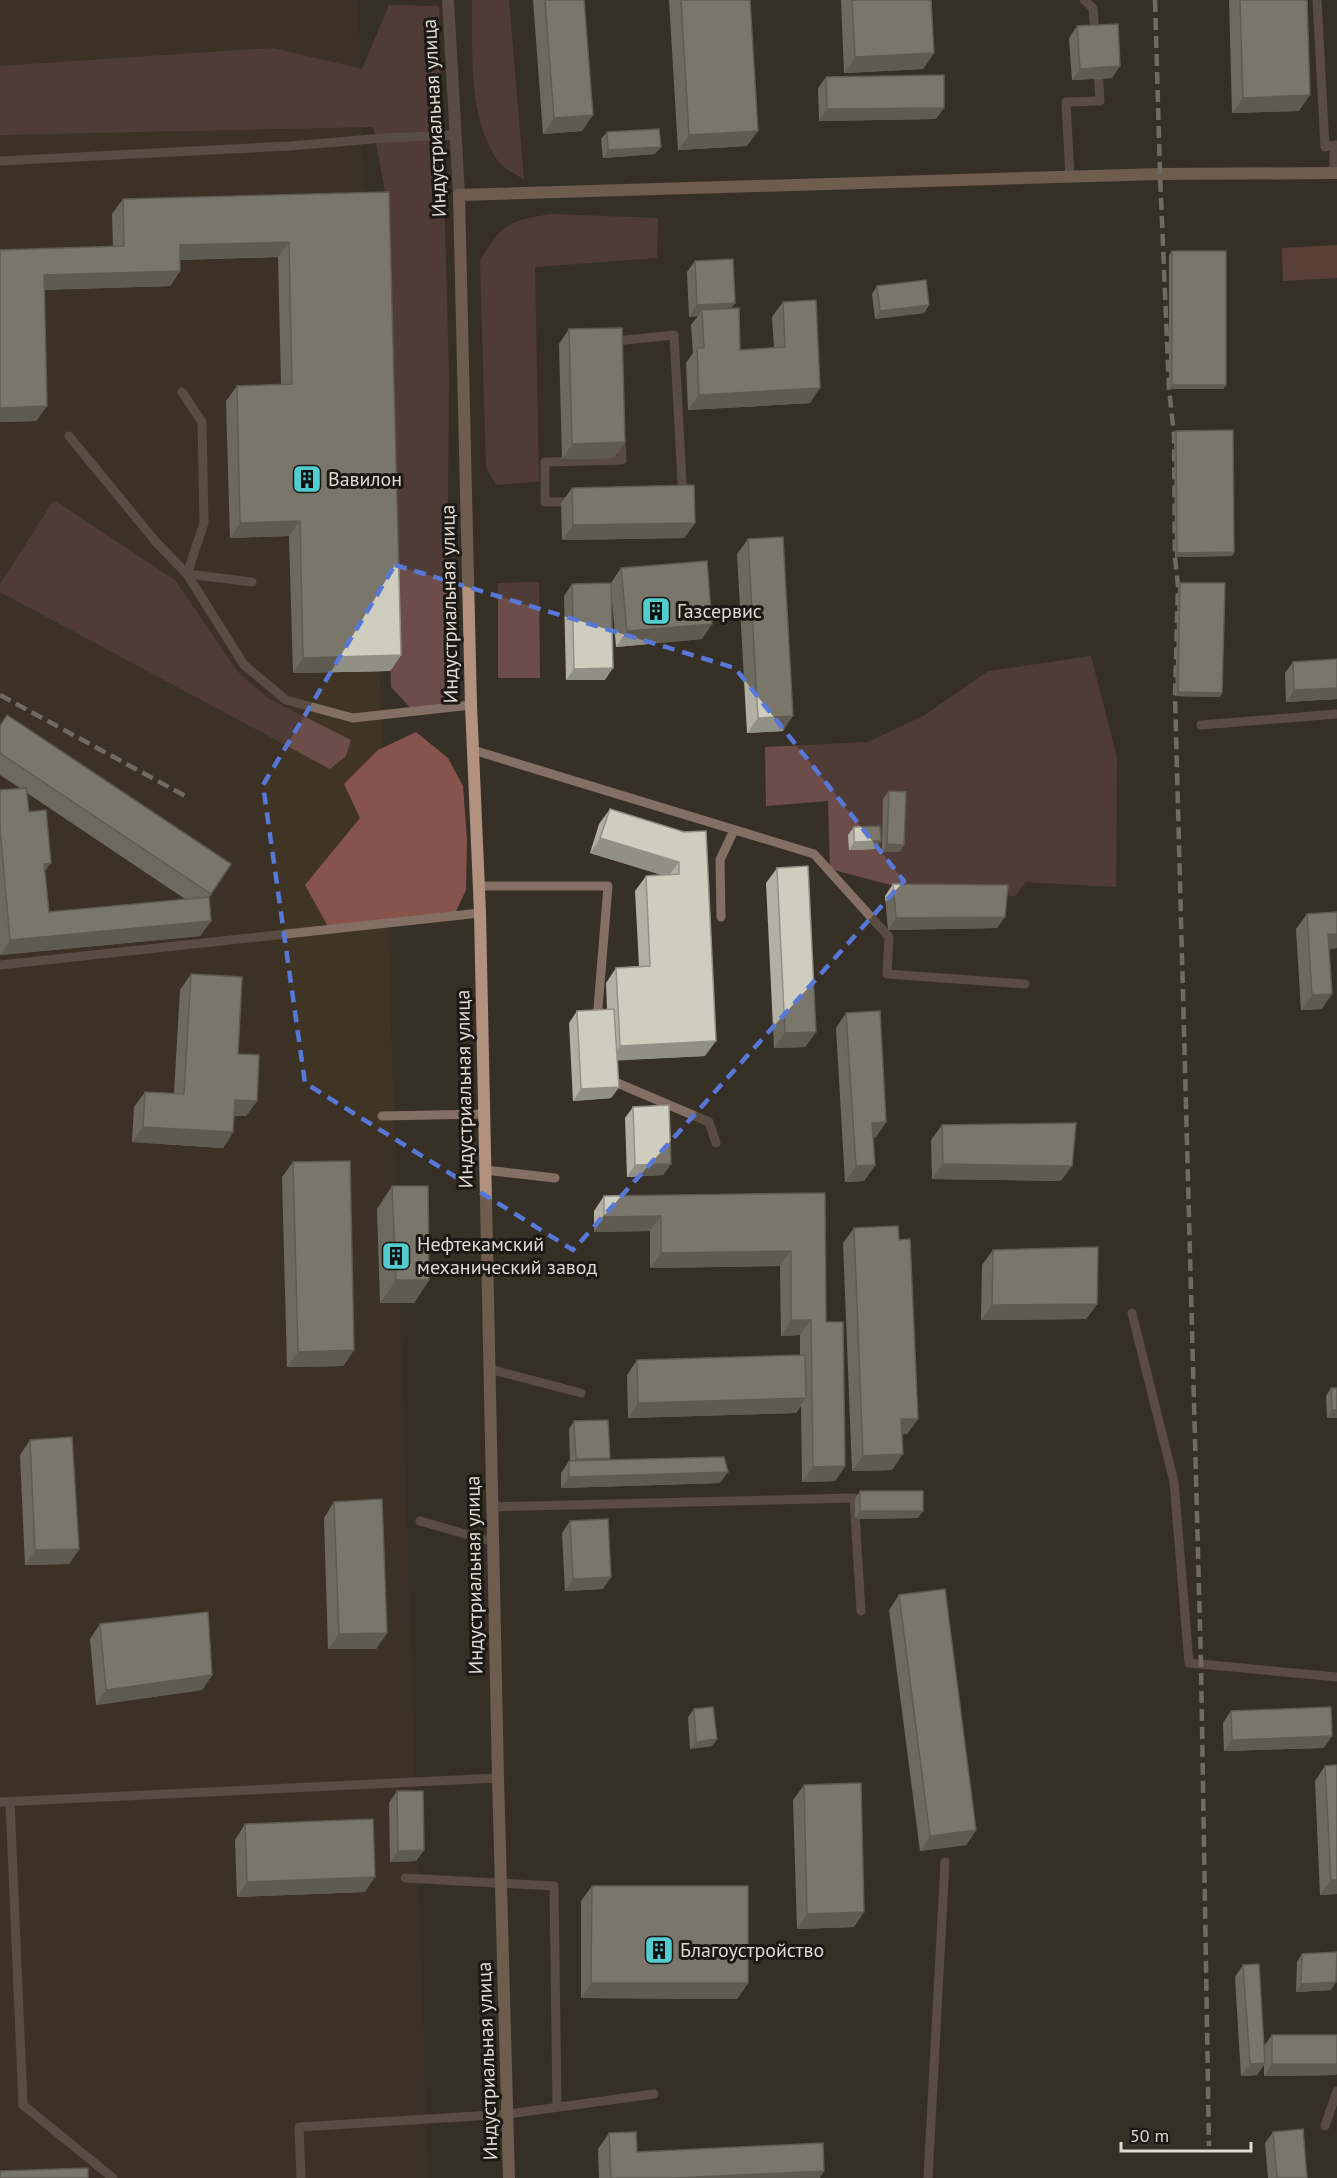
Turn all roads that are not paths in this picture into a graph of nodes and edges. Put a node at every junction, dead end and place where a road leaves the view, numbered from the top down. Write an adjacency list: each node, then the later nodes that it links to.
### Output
1 (448, 0): 7 (street, Индустриальная улица)
2 (1084, 0): 4 (lane)
3 (1317, 0): 8 (lane)
4 (1093, 4): 5 (lane)
5 (1096, 43)
6 (1097, 55): 11 (lane)
7 (456, 135): 9 (lane); 12 (street, Индустриальная улица)
8 (1335, 146): 10 (lane)
9 (0, 161)
10 (1336, 173): 11 (main road)
11 (1070, 177): 12 (main road)
12 (459, 195): 18 (main road, Индустриальная улица)
13 (616, 341): 13 (lane)
14 (182, 392): 16 (lane)
15 (69, 436): 16 (lane)
16 (188, 574): 17 (lane); 18 (lane)
17 (252, 582)
18 (471, 705): 21 (main road, Индустриальная улица)
19 (1337, 714): 20 (lane)
20 (1202, 725)
21 (473, 750): 22 (lane); 23 (main road, Индустриальная улица)
22 (734, 830): 25 (lane); 27 (lane)
23 (479, 886): 24 (main road, Индустриальная улица); 28 (lane)
24 (480, 913): 26 (lane); 30 (main road, Индустриальная улица)
25 (721, 917)
26 (0, 965)
27 (1025, 984)
28 (596, 1037)
29 (604, 1076): 32 (lane)
30 (484, 1114): 31 (lane); 33 (main road, Индустриальная улица)
31 (382, 1116)
32 (716, 1143)
33 (485, 1170): 34 (lane); 36 (main road, Индустриальная улица)
34 (555, 1178)
35 (1132, 1313): 42 (lane)
36 (489, 1369): 37 (lane); 38 (main road, Индустриальная улица)
37 (581, 1393)
38 (492, 1507): 40 (main road, Индустриальная улица); 41 (lane)
39 (420, 1521): 40 (lane)
40 (493, 1542): 43 (main road, Индустриальная улица)
41 (861, 1611)
42 (1337, 1677)
43 (498, 1778): 44 (lane); 47 (main road, Индустриальная улица)
44 (5, 1802): 53 (lane)
45 (945, 1862): 56 (lane)
46 (405, 1878): 47 (lane)
47 (501, 1884): 50 (lane); 51 (main road, Индустриальная улица)
48 (1337, 2091): 52 (lane)
49 (654, 2094): 50 (lane)
50 (557, 2107): 51 (lane)
51 (508, 2114): 54 (lane); 55 (main road, Индустриальная улица)
52 (1325, 2126)
53 (113, 2178)
54 (301, 2178)
55 (509, 2178)
56 (928, 2178)

